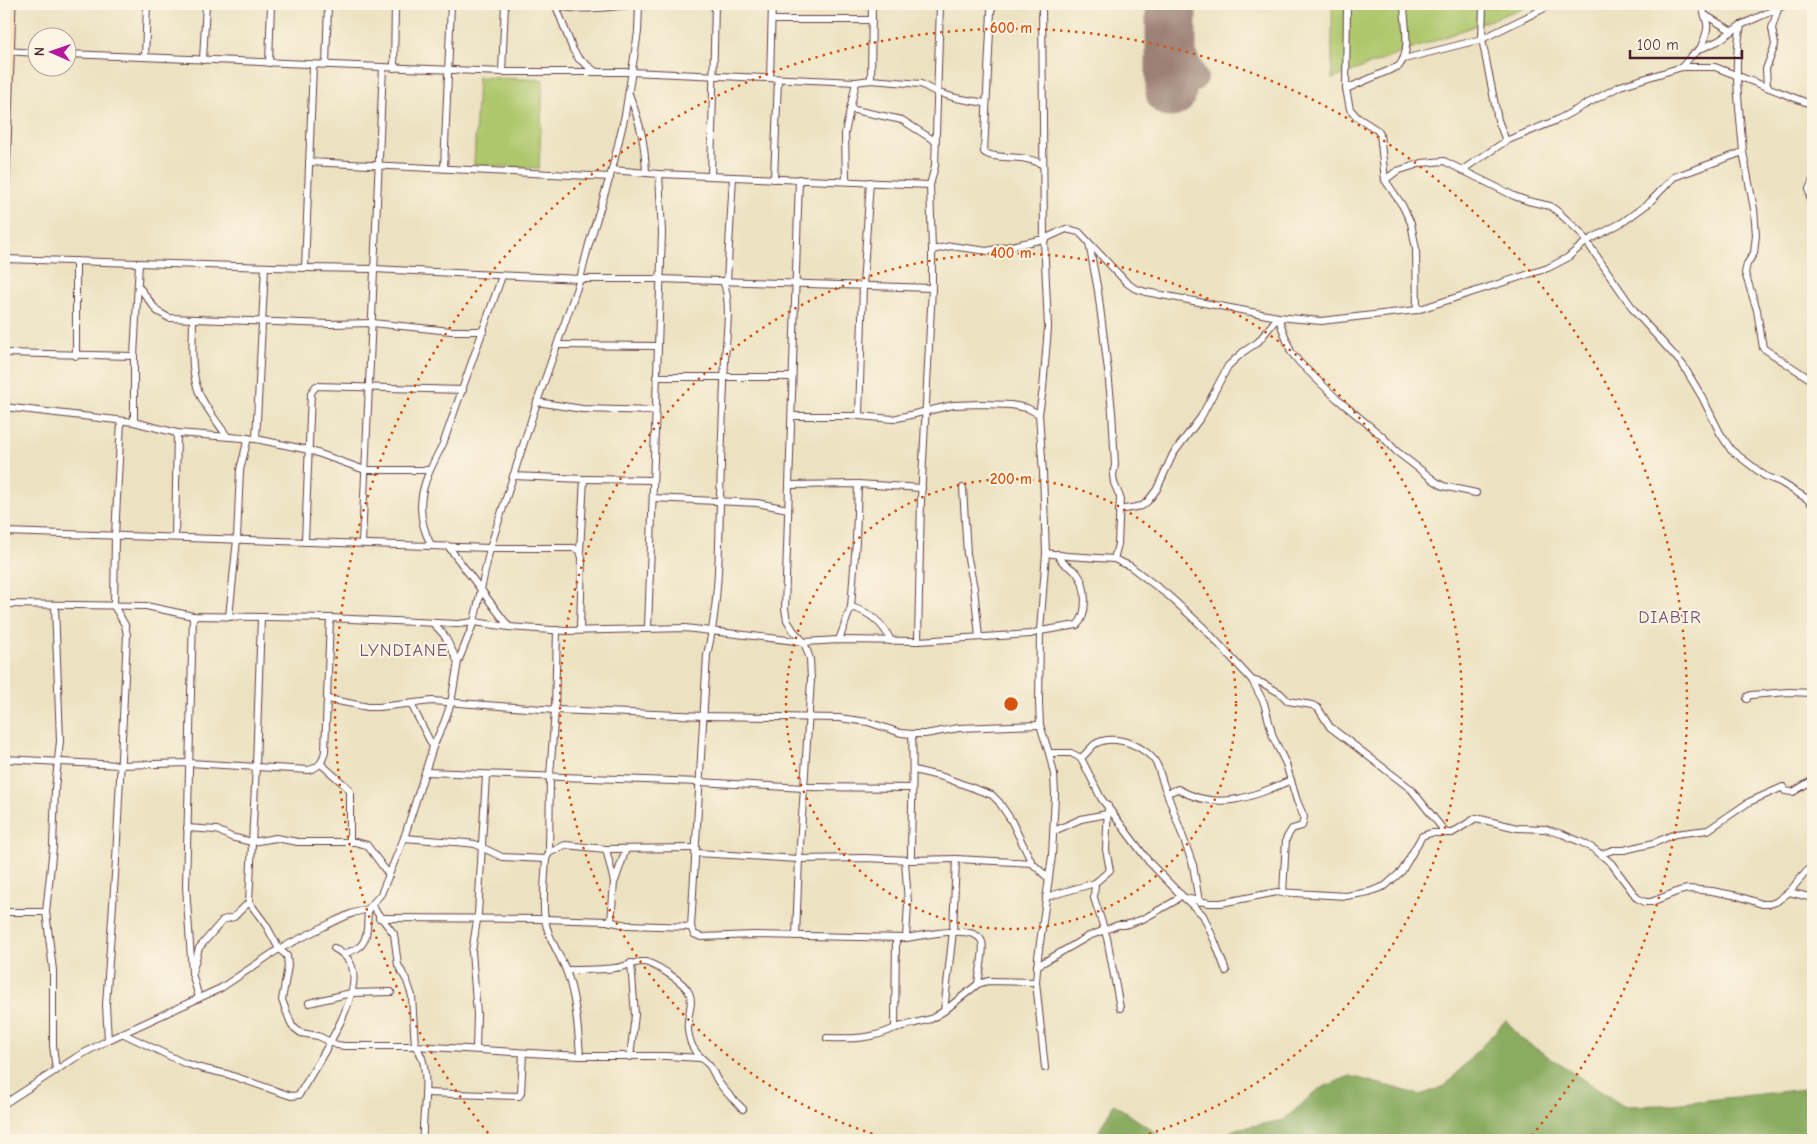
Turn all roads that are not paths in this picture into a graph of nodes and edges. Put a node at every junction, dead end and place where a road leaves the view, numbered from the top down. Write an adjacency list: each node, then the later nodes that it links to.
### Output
1 (11, 4): 31 (main road)
2 (147, 4): 34 (street)
3 (206, 4): 36 (street)
4 (271, 4): 37 (street)
5 (328, 4): 39 (street)
6 (395, 4): 41 (street)
7 (451, 4): 43 (street)
8 (505, 4): 44 (street)
9 (639, 4): 22 (street); 46 (street)
10 (715, 4): 47 (street)
11 (772, 4): 25 (street)
12 (872, 4): 26 (street)
13 (940, 4): 55 (street)
14 (995, 4): 57 (street)
15 (1042, 4): 64 (street)
16 (1347, 4): 54 (street)
17 (1404, 4): 35 (street)
18 (1483, 4): 29 (street)
19 (1553, 4): 29 (street)
20 (1701, 4): 24 (street)
21 (1787, 4): 23 (street)
22 (554, 5): 45 (street)
23 (1778, 9): 27 (street); 53 (street)
24 (1705, 15): 28 (street); 30 (street)
25 (772, 20): 26 (street); 49 (street)
26 (872, 20): 51 (street)
27 (1741, 25): 28 (street); 48 (street)
28 (1732, 31): 30 (street)
29 (1482, 39): 35 (street); 61 (street)
30 (1700, 49): 42 (street)
31 (6, 52): 32 (street); 69 (main road)
32 (28, 53)
33 (78, 54): 34 (street)
34 (145, 57): 36 (street)
35 (1404, 59): 54 (street)
36 (203, 60): 37 (street)
37 (269, 63): 38 (street)
38 (313, 64): 39 (street); 63 (street)
39 (326, 65): 40 (street)
40 (383, 68): 41 (street); 65 (street)
41 (394, 68): 43 (street)
42 (1682, 68): 48 (street); 61 (street)
43 (448, 70): 44 (street); 66 (street)
44 (502, 72): 45 (street)
45 (596, 72): 46 (street)
46 (631, 72): 47 (street); 56 (street)
47 (714, 75): 49 (street); 72 (street)
48 (1737, 76): 53 (street); 62 (street)
49 (770, 78): 50 (street)
50 (778, 79): 52 (street); 75 (street)
51 (872, 80): 52 (street); 55 (street)
52 (856, 82): 59 (street)
53 (1767, 87): 58 (street)
54 (1346, 89): 77 (street)
55 (936, 92): 57 (street); 60 (street)
56 (629, 93): 67 (street); 70 (street)
57 (985, 103): 64 (street)
58 (1813, 105)
59 (850, 108): 60 (street); 79 (street)
60 (935, 140): 81 (street)
61 (1506, 141): 68 (street)
62 (1743, 152): 85 (street); 116 (street)
63 (309, 162): 65 (street); 92 (street)
64 (1043, 164): 84 (street)
65 (379, 165): 66 (street); 93 (street)
66 (444, 168): 73 (street)
67 (612, 170): 70 (street); 73 (street)
68 (1462, 170): 77 (street); 85 (street)
69 (4, 171): 82 (main road)
70 (646, 173): 71 (street)
71 (659, 174): 72 (street); 96 (street)
72 (711, 176): 74 (street)
73 (610, 177): 95 (street)
74 (733, 177): 75 (street); 97 (street)
75 (774, 179): 76 (street)
76 (799, 180): 79 (street); 98 (street)
77 (1385, 180): 102 (street)
78 (1813, 180): 83 (street)
79 (846, 181): 80 (street)
80 (870, 182): 81 (street); 99 (street)
81 (930, 185): 87 (street)
82 (4, 204)
83 (1813, 223)
84 (1044, 239): 86 (street); 87 (street); 123 (street)
85 (1587, 241): 102 (street); 145 (street)
86 (1089, 242): 103 (street); 147 (street)
87 (932, 250): 101 (street)
88 (4, 259): 89 (street)
89 (76, 261): 90 (street); 111 (street)
90 (139, 263): 91 (street); 100 (street)
91 (265, 267): 92 (street); 105 (street)
92 (304, 268): 93 (street)
93 (374, 269): 94 (street); 106 (street)
94 (502, 276): 95 (street); 107 (street)
95 (580, 279): 96 (street); 108 (street)
96 (660, 279): 97 (street); 109 (street)
97 (725, 281): 98 (street); 114 (street)
98 (795, 282): 99 (street); 115 (street)
99 (863, 285): 101 (street); 125 (street)
100 (139, 287): 104 (street); 112 (street)
101 (932, 288): 122 (street)
102 (1417, 310): 103 (street)
103 (1278, 317): 142 (street); 147 (street)
104 (193, 319): 105 (street); 129 (street)
105 (263, 321): 106 (street); 131 (street)
106 (372, 323): 107 (street); 117 (street)
107 (484, 331): 118 (street)
108 (558, 345): 109 (street); 119 (street)
109 (657, 346): 113 (street)
110 (4, 353): 111 (street)
111 (76, 356): 112 (street)
112 (134, 356): 127 (street)
113 (656, 377): 114 (street); 121 (street)
114 (725, 377): 115 (street); 144 (street)
115 (792, 377): 124 (street)
116 (1813, 381)
117 (369, 386): 118 (street); 132 (street); 133 (street)
118 (463, 390): 134 (street)
119 (537, 402): 121 (street); 135 (street)
120 (4, 407): 126 (street)
121 (655, 411): 137 (street)
122 (925, 411): 123 (street); 125 (street); 140 (street)
123 (1040, 414): 158 (street)
124 (792, 416): 125 (street); 139 (street)
125 (858, 416)
126 (121, 421): 127 (street); 149 (street)
127 (134, 422): 128 (street)
128 (177, 433): 129 (street); 150 (street)
129 (227, 436): 130 (street)
130 (248, 438): 131 (street); 151 (street)
131 (256, 439): 132 (street)
132 (308, 450): 133 (street); 152 (street)
133 (366, 470): 134 (street); 153 (street)
134 (430, 470): 154 (street)
135 (513, 476): 136 (street); 156 (street)
136 (584, 478): 137 (street); 157 (street)
137 (653, 480): 143 (street)
138 (858, 484): 139 (street); 140 (street); 165 (street)
139 (789, 486): 146 (street)
140 (922, 488): 181 (street)
141 (963, 488): 178 (street)
142 (1476, 493)
143 (653, 498): 144 (street); 173 (street)
144 (720, 502): 146 (street); 176 (street)
145 (1813, 505)
146 (788, 509): 182 (street)
147 (1119, 510): 160 (street)
148 (4, 532): 149 (street)
149 (115, 536): 150 (street); 164 (street)
150 (175, 537): 151 (street)
151 (236, 539): 152 (street); 167 (street)
152 (305, 541): 153 (street)
153 (362, 543): 154 (street)
154 (431, 545): 155 (street)
155 (448, 546): 156 (street); 161 (street)
156 (490, 548): 157 (street); 161 (street)
157 (580, 551): 174 (street)
158 (1046, 552): 159 (street); 177 (street)
159 (1057, 554): 160 (street); 177 (street)
160 (1114, 559): 184 (street)
161 (480, 589): 170 (street); 172 (street)
162 (4, 604): 163 (street)
163 (55, 606): 164 (street); 199 (street)
164 (114, 606): 166 (street); 202 (street)
165 (851, 607): 179 (street); 180 (street)
166 (193, 616): 167 (street); 200 (street)
167 (229, 617): 168 (street)
168 (262, 618): 169 (street); 203 (street)
169 (330, 618): 171 (street); 186 (street)
170 (474, 622): 171 (street); 172 (street); 183 (street)
171 (433, 623): 183 (street)
172 (509, 627): 175 (street)
173 (648, 628): 174 (street); 176 (street)
174 (580, 629): 175 (street)
175 (557, 630): 190 (street)
176 (713, 631): 182 (street); 191 (street)
177 (1040, 631): 178 (street); 193 (street)
178 (979, 637): 181 (street)
179 (839, 640): 180 (street); 182 (street)
180 (891, 641): 181 (street)
181 (918, 641)
182 (804, 642): 192 (street)
183 (458, 662): 188 (street)
184 (1252, 680): 208 (street); 218 (street)
185 (1813, 693): 187 (street)
186 (328, 699): 189 (street); 201 (street)
187 (1747, 699)
188 (451, 703): 189 (street); 190 (street); 195 (street)
189 (411, 704): 195 (street)
190 (555, 710): 191 (street); 207 (street)
191 (704, 716): 192 (street); 210 (street)
192 (808, 717): 194 (street); 211 (street)
193 (1040, 725): 194 (street); 196 (street)
194 (912, 734): 204 (street)
195 (433, 747): 205 (street)
196 (1049, 753): 197 (street); 217 (street)
197 (1081, 758): 213 (street); 214 (street)
198 (4, 759): 199 (street)
199 (58, 761): 202 (street); 246 (street)
200 (189, 763): 202 (street); 203 (street); 216 (street)
201 (321, 764): 203 (street); 221 (street)
202 (119, 765): 276 (street)
203 (256, 766): 220 (street)
204 (914, 770): 212 (street); 231 (street)
205 (426, 772): 206 (street); 219 (street)
206 (486, 775): 207 (street); 222 (street)
207 (550, 775): 210 (street); 227 (street)
208 (1291, 780): 213 (street); 238 (street)
209 (1813, 780): 226 (street)
210 (699, 782): 211 (street); 225 (street)
211 (805, 788): 212 (street); 228 (street)
212 (912, 788): 230 (street)
213 (1166, 793): 243 (street)
214 (1108, 806): 215 (street); 240 (street)
215 (1107, 814): 217 (street); 236 (street)
216 (187, 828): 220 (street); 264 (street)
217 (1054, 831): 234 (street)
218 (1446, 833): 226 (street); 238 (street)
219 (404, 838): 222 (street); 233 (street)
220 (252, 842): 221 (street); 242 (street)
221 (350, 842): 233 (street)
222 (482, 848): 227 (street); 248 (street)
223 (606, 849): 224 (street); 227 (street); 235 (street)
224 (626, 849): 225 (street); 235 (street)
225 (696, 851): 228 (street); 251 (street)
226 (1601, 854): 237 (street)
227 (548, 856): 249 (street)
228 (799, 858): 230 (street); 254 (street)
229 (956, 859): 230 (street); 231 (street); 252 (street)
230 (908, 861): 256 (street)
231 (1032, 862): 234 (street)
232 (1813, 864): 237 (street)
233 (389, 875): 244 (street)
234 (1048, 878): 239 (street)
235 (614, 882): 250 (street)
236 (1095, 883): 239 (street); 253 (street)
237 (1789, 892): 241 (street)
238 (1283, 893): 243 (street)
239 (1046, 897): 261 (street)
240 (1183, 897): 243 (street); 253 (street); 263 (street)
241 (1813, 898)
242 (249, 902): 258 (street); 264 (street)
243 (1199, 902)
244 (370, 908): 247 (street); 258 (street); 259 (street)
245 (4, 912): 246 (street)
246 (46, 912): 285 (street)
247 (380, 918): 248 (street); 278 (street)
248 (477, 918): 249 (street); 279 (street)
249 (544, 919): 250 (street); 262 (street)
250 (611, 922): 251 (street)
251 (691, 927): 254 (street)
252 (953, 931): 256 (street); 266 (street); 272 (street)
253 (1105, 931): 261 (street); 271 (street)
254 (796, 936): 255 (street)
255 (896, 938): 256 (street); 273 (street)
256 (906, 938)
257 (334, 948): 259 (street)
258 (279, 949): 269 (street); 277 (street)
259 (344, 954): 268 (street)
260 (632, 963): 262 (street); 282 (street); 283 (street)
261 (1037, 966): 265 (street)
262 (566, 970): 281 (street)
263 (1226, 972)
264 (192, 973): 269 (street)
265 (1036, 982): 266 (street); 284 (street)
266 (978, 984): 272 (street)
267 (391, 992): 268 (street)
268 (351, 993): 270 (street); 277 (street)
269 (199, 998): 274 (street)
270 (309, 1003)
271 (1120, 1008)
272 (944, 1011): 273 (street)
273 (895, 1028): 275 (street)
274 (122, 1033): 276 (street); 277 (street)
275 (827, 1038)
276 (108, 1040): 285 (street)
277 (330, 1042): 278 (street)
278 (415, 1046): 279 (street); 286 (street)
279 (476, 1049): 280 (street)
280 (523, 1053): 281 (street); 286 (street)
281 (580, 1056): 282 (street)
282 (630, 1057): 283 (street)
283 (701, 1058): 288 (street)
284 (1045, 1068)
285 (56, 1071): 287 (street)
286 (425, 1093): 289 (street)
287 (4, 1104)
288 (743, 1109)
289 (423, 1140)

